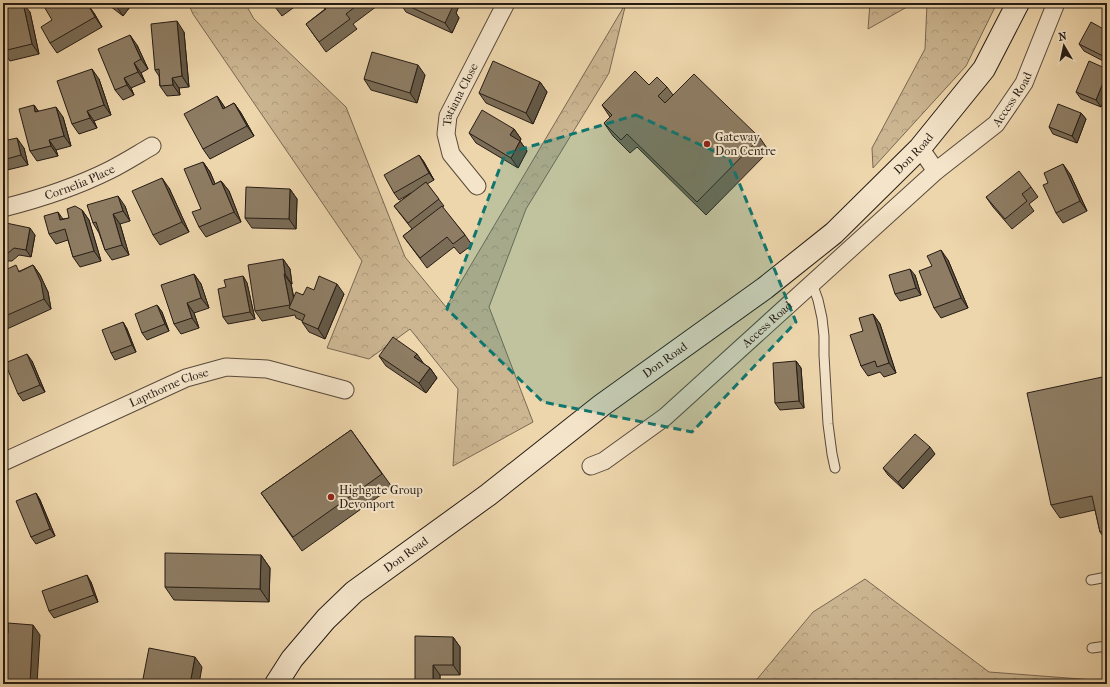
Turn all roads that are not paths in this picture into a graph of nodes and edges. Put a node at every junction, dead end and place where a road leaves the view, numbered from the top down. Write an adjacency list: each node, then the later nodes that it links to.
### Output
1 (506, 3): 7 (street, Tatiana Close)
2 (1018, 3): 5 (main road, Don Road)
3 (1056, 3): 6 (street, Access Road)
4 (152, 146): 8 (street, Cornelia Place)
5 (920, 148): 6 (street); 18 (main road, Don Road)
6 (936, 171): 9 (street, Access Road)
7 (477, 186)
8 (3, 208)
9 (812, 283): 12 (street, Access Road); 13 (lane)
10 (345, 390): 11 (street, Lapthorne Close)
11 (4, 455)
12 (591, 466)
13 (836, 468)
14 (1107, 577): 15 (lane)
15 (1091, 580)
16 (1107, 646): 17 (lane)
17 (1092, 648)
18 (276, 684)

